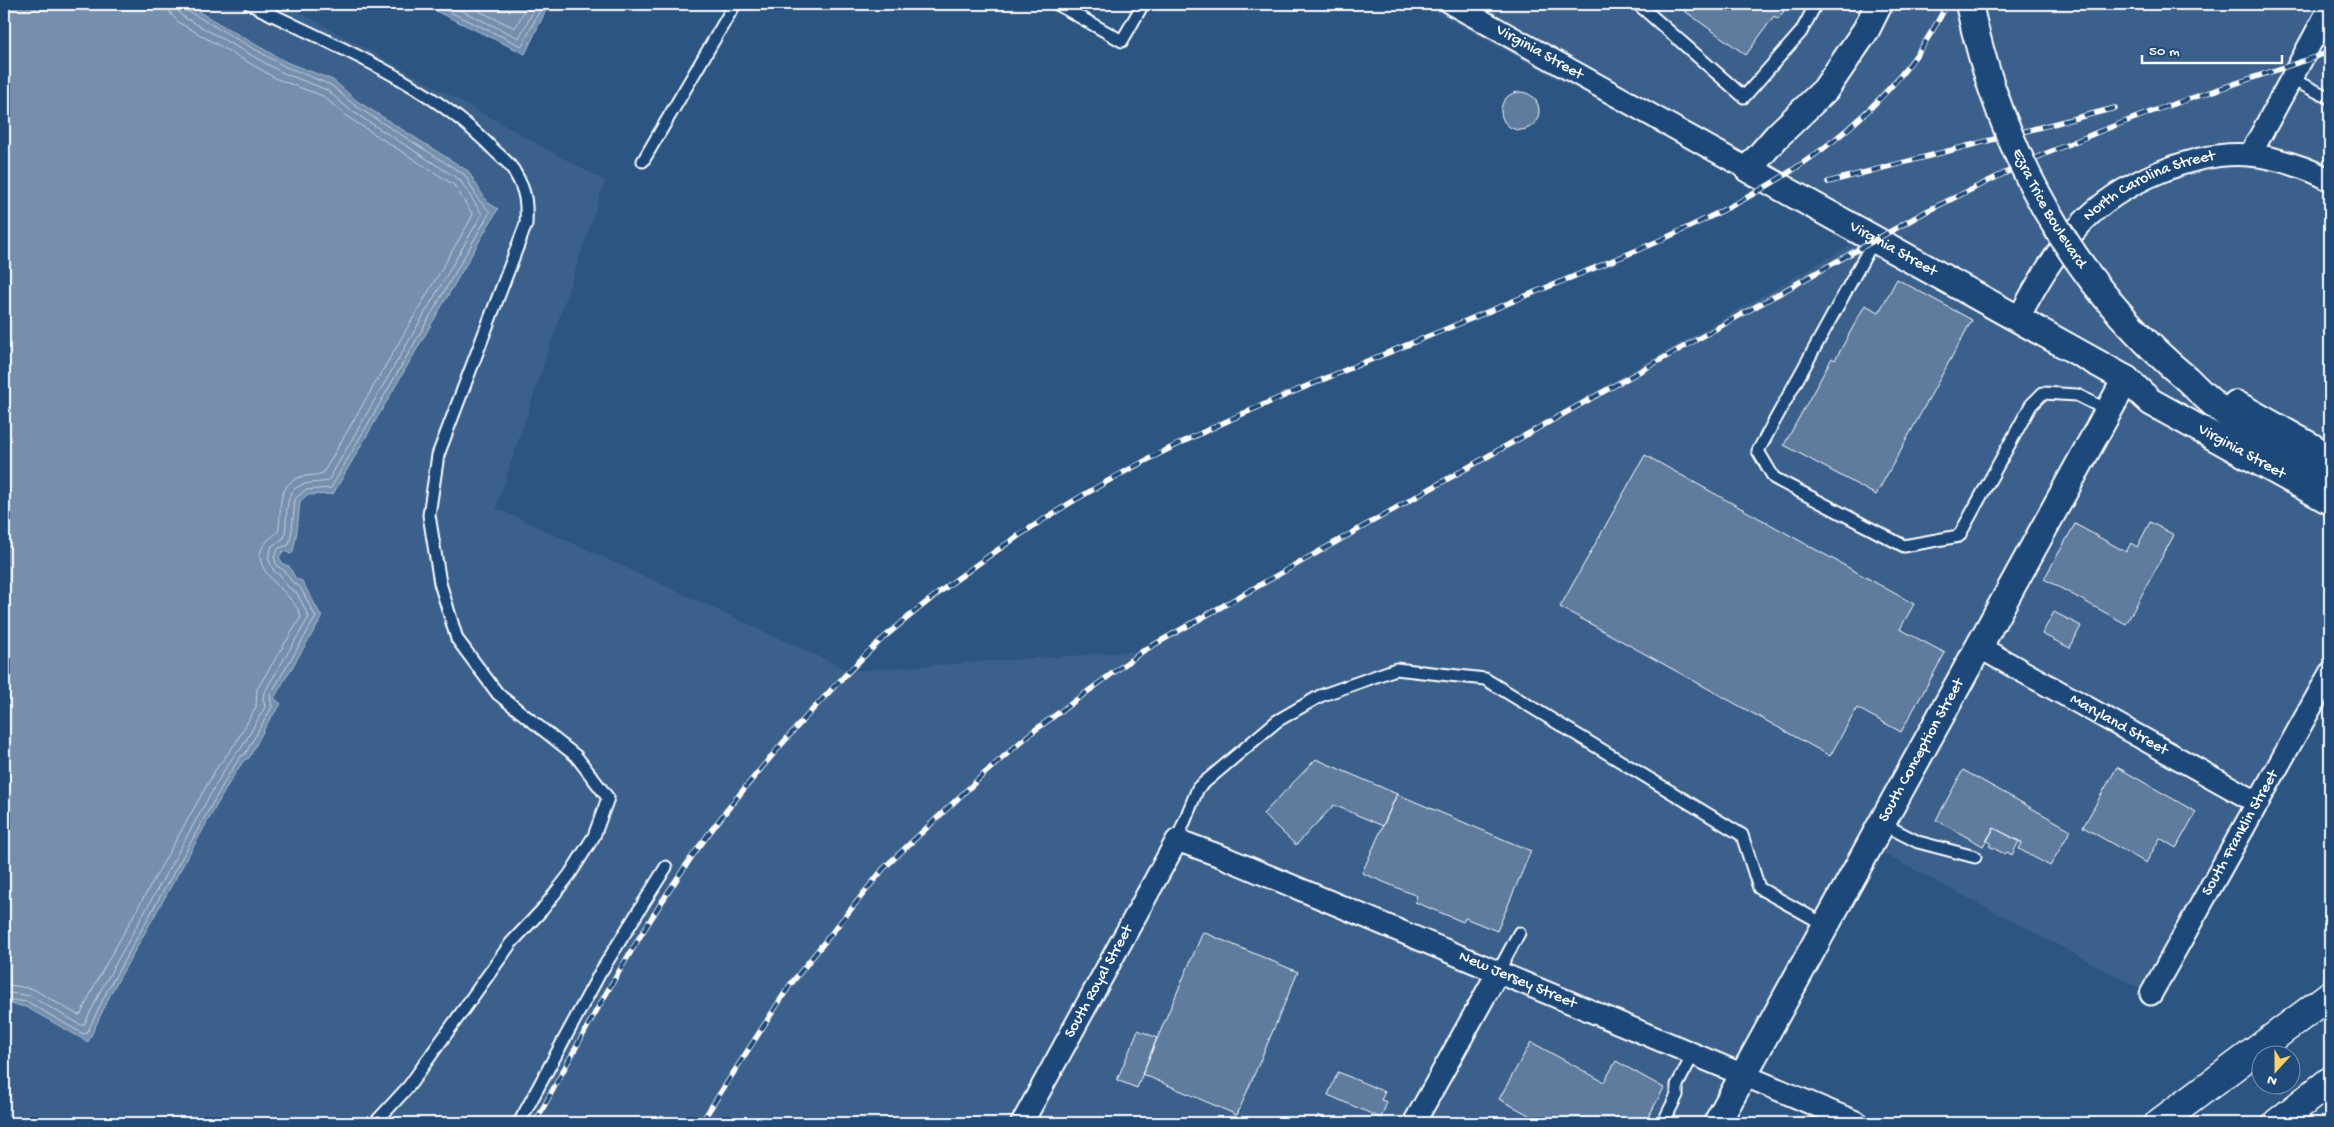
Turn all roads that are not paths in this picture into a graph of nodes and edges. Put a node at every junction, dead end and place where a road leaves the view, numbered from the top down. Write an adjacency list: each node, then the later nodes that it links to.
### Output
1 (250, 4): 42 (lane)
2 (735, 4): 14 (lane)
3 (1056, 4): 4 (lane)
4 (1143, 4)
5 (1452, 4): 15 (street, Virginia Street)
6 (1638, 4): 7 (lane)
7 (1816, 4)
8 (1879, 4): 15 (street)
9 (1969, 4): 20 (street, Ezra Trice Boulevard, bridge)
10 (2330, 7): 11 (street)
11 (2291, 78): 12 (lane); 13 (street)
12 (2330, 98)
13 (2250, 155): 16 (street, North Carolina Street); 18 (street, North Carolina Street)
14 (643, 161)
15 (1748, 169): 17 (street, Virginia Street)
16 (2330, 180)
17 (1874, 240): 18 (street, Virginia Street); 21 (lane)
18 (2018, 319): 19 (street, Virginia Street)
19 (2126, 379): 21 (street, South Conception Street); 26 (street, Virginia Street)
20 (2187, 379): 22 (street, Ezra Trice Boulevard); 23 (street, Ezra Trice Boulevard)
21 (2108, 411): 27 (street, South Conception Street)
22 (2284, 454): 24 (street); 25 (street, Ezra Trice Boulevard)
23 (2330, 457)
24 (2330, 470)
25 (2330, 480)
26 (2330, 500)
27 (1978, 647): 29 (street, Maryland Street); 30 (street, South Conception Street)
28 (2330, 673): 29 (street, South Franklin Street)
29 (2258, 803): 37 (street, South Franklin Street)
30 (1881, 824): 32 (lane); 34 (street, South Conception Street)
31 (1178, 840): 34 (lane); 36 (street, New Jersey Street); 44 (street, South Royal Street)
32 (1975, 857)
33 (666, 867): 43 (lane)
34 (1825, 925): 40 (street, South Conception Street)
35 (1519, 933): 36 (lane)
36 (1498, 972): 39 (street, New Jersey Street); 45 (street)
37 (2151, 994)
38 (2330, 994): 49 (highway)
39 (1694, 1053): 40 (street, New Jersey Street); 46 (lane)
40 (1743, 1074): 47 (street, South Conception Street); 48 (street, New Jersey Street)
41 (2330, 1081): 50 (highway)
42 (376, 1123)
43 (519, 1123)
44 (1022, 1123)
45 (1414, 1123)
46 (1663, 1123)
47 (1717, 1123)
48 (1858, 1123)
49 (2160, 1123)
50 (2277, 1123)

